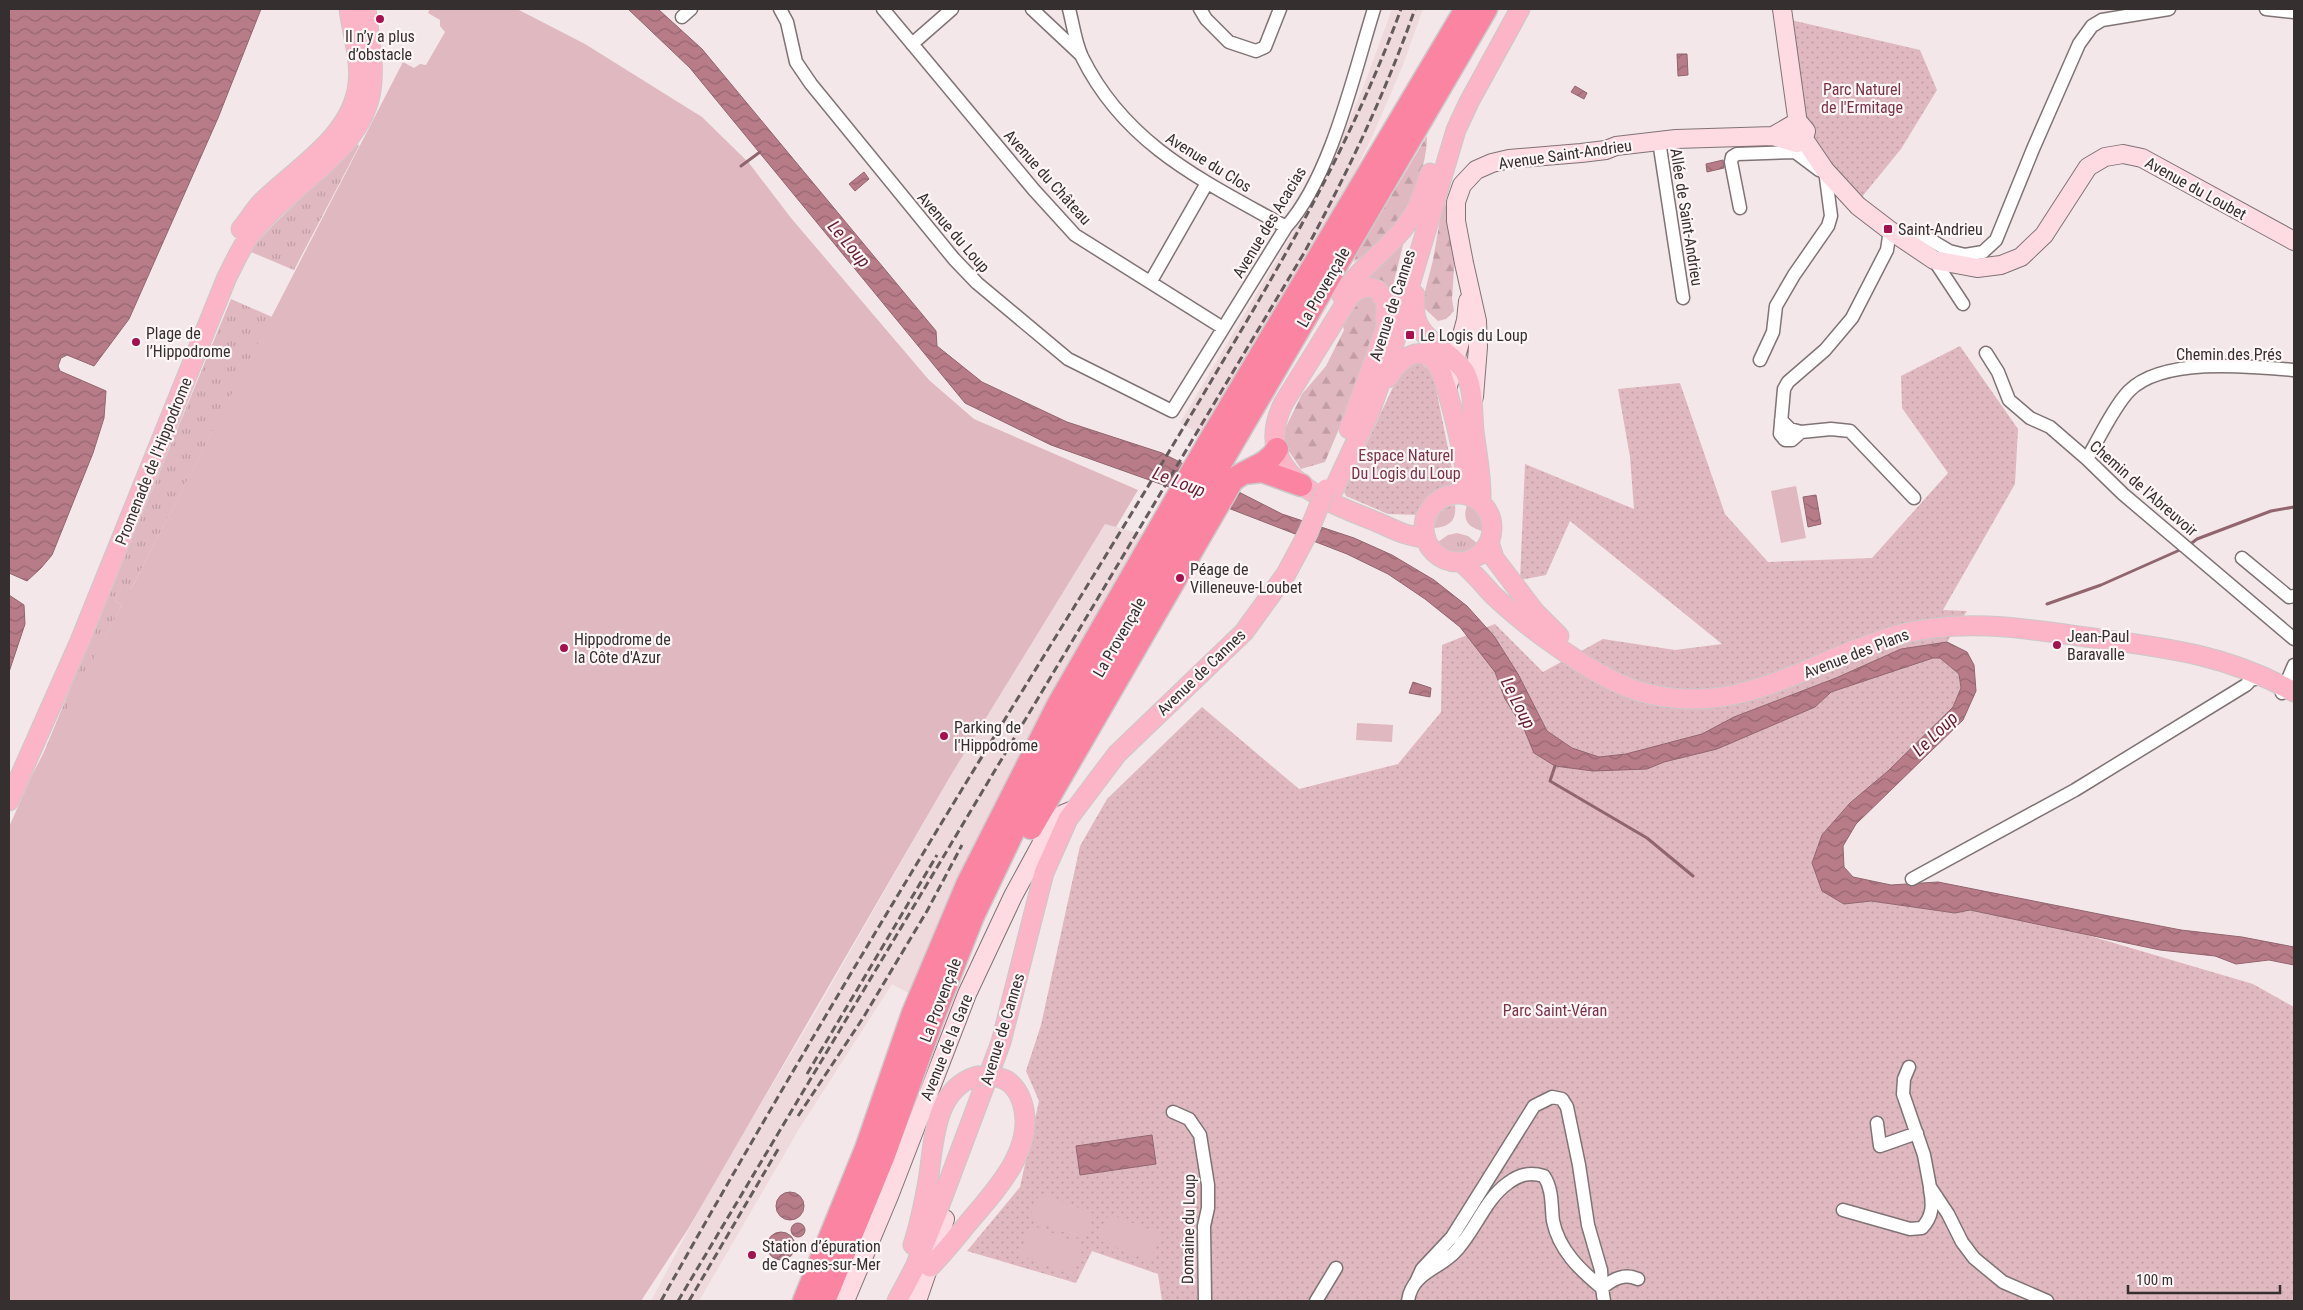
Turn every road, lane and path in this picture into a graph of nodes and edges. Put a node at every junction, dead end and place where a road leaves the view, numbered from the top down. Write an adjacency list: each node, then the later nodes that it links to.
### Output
1 (349, 9): 74 (main road, Promenade de l'Hippodrome)
2 (780, 9): 50 (street, Avenue du Loup)
3 (884, 9): 19 (street, Avenue du Château)
4 (952, 9): 19 (street)
5 (1032, 9): 20 (street)
6 (1069, 9): 20 (street, Avenue du Clos)
7 (1200, 9): 8 (street)
8 (1280, 9)
9 (1374, 9): 27 (street, Avenue des Acacias)
10 (1466, 9): 51 (highway, La Provençale)
11 (1486, 9): 51 (highway, La Provençale)
12 (1510, 9): 23 (main road, Avenue de Cannes)
13 (1520, 9): 29 (main road)
14 (1782, 9): 21 (street)
15 (2169, 9): 31 (street)
16 (2266, 9): 17 (street)
17 (2294, 12)
18 (364, 13): 75 (main road, Promenade de l'Hippodrome)
19 (912, 44): 33 (street, Avenue du Château)
20 (1082, 56): 25 (street, Avenue du Clos)
21 (1790, 133): 22 (street, Avenue Saint-Andrieu); 24 (street, Avenue du Loubet)
22 (1659, 141): 34 (street, Avenue Saint-Andrieu); 35 (street, Allée de Saint-Andrieu)
23 (1430, 173): 38 (main road, Avenue de Cannes); 40 (main road)
24 (1826, 173): 26 (street); 28 (street, Avenue du Loubet); 45 (street)
25 (1207, 183): 27 (street, Avenue du Clos); 33 (street)
26 (1740, 208)
27 (1286, 227): 37 (street, Avenue des Acacias)
28 (1890, 230): 31 (street, Avenue du Loubet); 58 (street)
29 (1425, 233): 42 (main road); 49 (main road, Avenue de Cannes)
30 (2294, 241): 32 (street, Avenue du Loubet)
31 (1913, 244): 32 (street, Avenue du Loubet)
32 (1934, 260): 36 (street)
33 (1151, 281): 37 (street, Avenue du Château)
34 (1468, 288): 39 (street); 41 (street, Avenue Saint-Andrieu)
35 (1682, 298)
36 (1962, 304)
37 (1223, 328): 50 (street, Avenue des Acacias)
38 (1383, 334): 40 (main road); 56 (main road, Avenue de Cannes)
39 (1462, 335): 41 (street); 42 (street); 44 (street)
40 (1322, 338): 52 (main road)
41 (1478, 347): 44 (street); 48 (street, Avenue Saint-Andrieu)
42 (1432, 350): 44 (main road); 47 (main road); 49 (main road)
43 (1986, 353): 53 (street, Chemin de l'Abreuvoir)
44 (1455, 360): 47 (street); 48 (main road)
45 (1760, 360)
46 (2294, 370): 53 (street, Chemin des Prés)
47 (1447, 390): 57 (main road)
48 (1473, 400): 59 (main road)
49 (1370, 409): 56 (main road, Avenue de Cannes)
50 (1172, 410)
51 (1218, 447): 64 (highway, La Provençale)
52 (1277, 450): 54 (highway); 55 (main road)
53 (2087, 459): 69 (street, Chemin de l'Abreuvoir)
54 (1237, 478): 55 (highway); 78 (highway)
55 (1301, 485): 61 (main road)
56 (1330, 490): 67 (main road, Avenue de Cannes, bridge)
57 (1460, 494): 59 (main road); 60 (main road)
58 (1914, 498)
59 (1481, 503): 63 (main road)
60 (1426, 516): 61 (main road); 62 (main road)
61 (1382, 523): 62 (main road)
62 (1426, 538): 66 (main road)
63 (1489, 542): 66 (main road); 71 (main road, Avenue des Plans)
64 (1159, 548): 78 (highway, La Provençale); 92 (highway, La Provençale)
65 (2242, 558): 68 (street)
66 (1461, 562): 71 (main road, Avenue des Plans)
67 (1289, 576): 76 (main road, Avenue de Cannes); 85 (main road, Avenue de Cannes)
68 (2294, 596)
69 (2294, 639)
70 (2294, 666): 73 (street)
71 (1590, 668): 72 (main road, Avenue des Plans)
72 (2257, 679): 73 (main road, Avenue des Plans); 77 (street)
73 (2289, 694)
74 (9, 774)
75 (9, 801)
76 (1074, 810): 94 (street, Avenue de la Gare); 95 (main road, Avenue de Cannes)
77 (1912, 879)
78 (932, 1020): 93 (highway, La Provençale)
79 (1909, 1067): 82 (street)
80 (1173, 1112): 98 (street, Domaine du Loup)
81 (1877, 1123): 82 (street)
82 (1917, 1133): 83 (street)
83 (1930, 1186): 84 (street); 91 (street)
84 (1843, 1210)
85 (945, 1219): 86 (street); 96 (main road, Avenue de Cannes)
86 (930, 1267): 95 (main road, bridge); 97 (street)
87 (1336, 1268): 99 (street)
88 (1638, 1279): 90 (street)
89 (1416, 1282): 90 (street); 90 (street); 100 (street)
90 (1602, 1288): 101 (street)
91 (2042, 1300)
92 (804, 1301)
93 (824, 1301)
94 (845, 1301)
95 (896, 1301)
96 (906, 1301)
97 (917, 1301)
98 (1205, 1301)
99 (1316, 1301)
100 (1408, 1301)
101 (1604, 1301)

